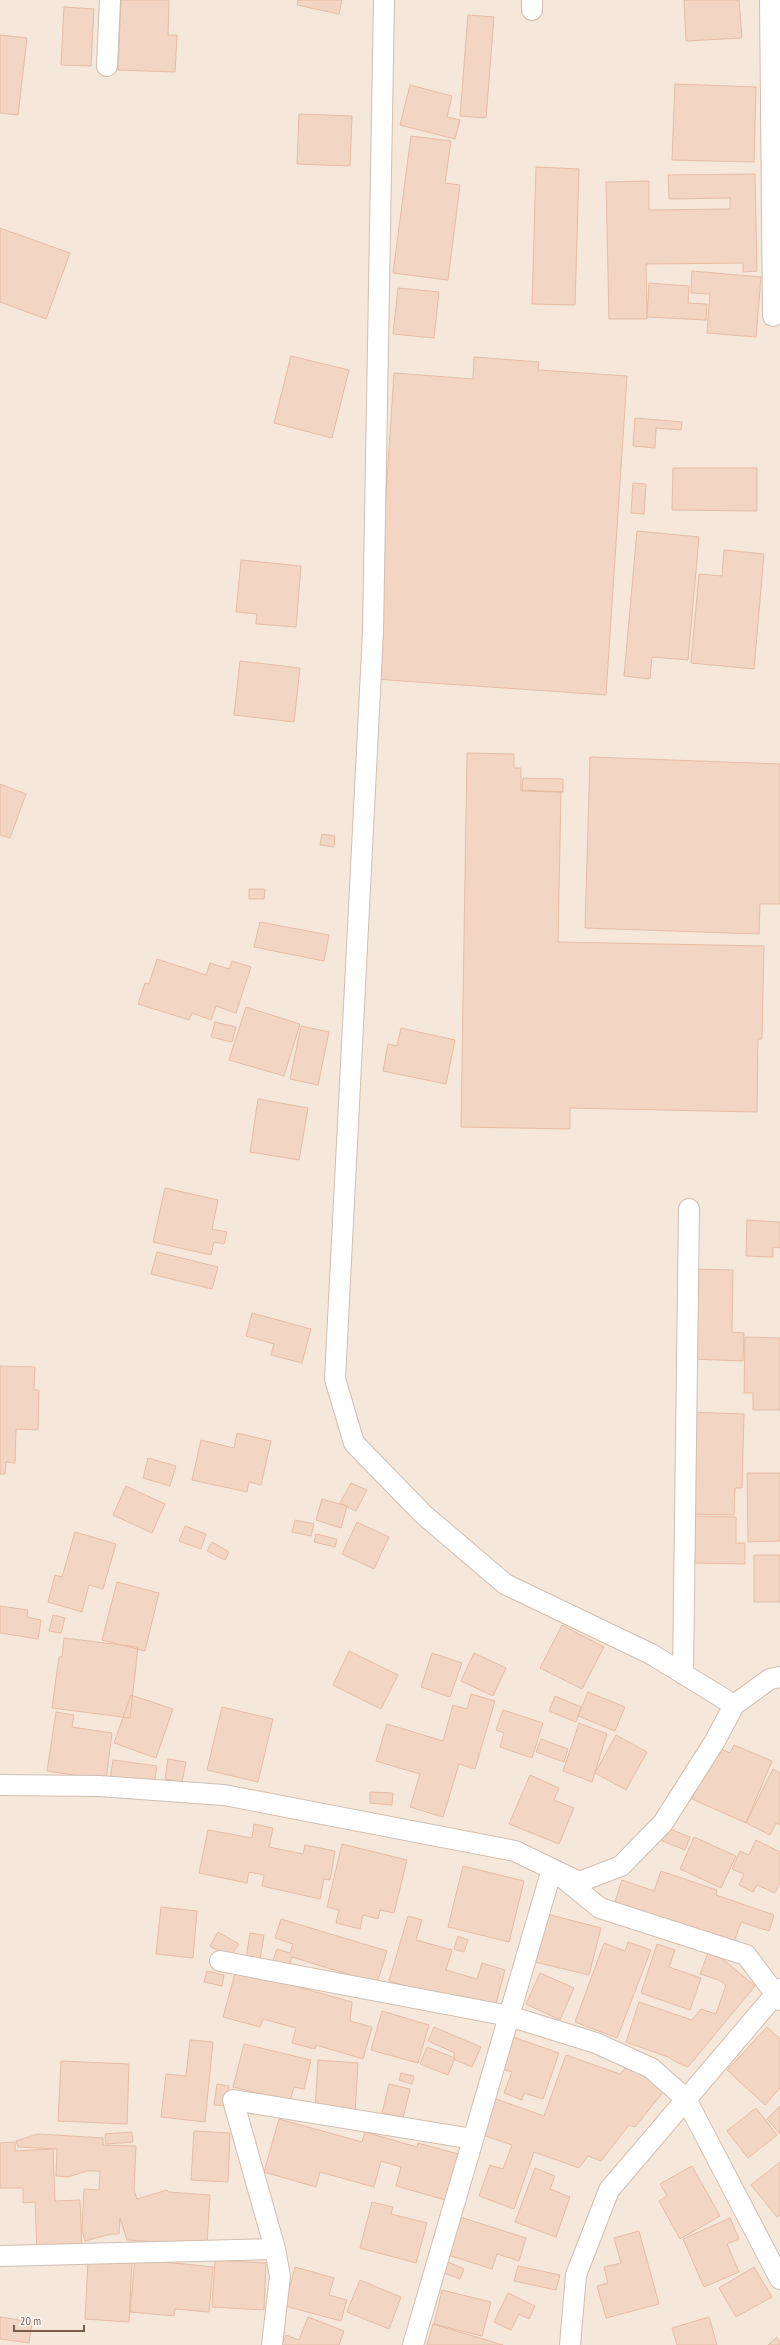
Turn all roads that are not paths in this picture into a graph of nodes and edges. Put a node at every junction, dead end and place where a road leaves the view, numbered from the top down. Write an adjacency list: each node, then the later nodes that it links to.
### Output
1 (110, 0): 4 (street)
2 (384, 0): 7 (street)
3 (770, 0): 5 (street)
4 (107, 66)
5 (773, 316)
6 (689, 1209): 7 (street)
7 (683, 1674): 9 (street)
8 (780, 1677): 9 (street)
9 (734, 1705): 11 (street)
10 (0, 1784): 11 (street)
11 (552, 1868): 13 (street); 14 (street)
12 (220, 1961): 14 (street)
13 (778, 1994): 15 (street)
14 (509, 2016): 15 (street); 16 (street)
15 (686, 2099): 19 (street); 22 (street)
16 (473, 2139): 17 (street); 21 (street)
17 (275, 2249): 18 (street); 20 (street)
18 (0, 2256)
19 (780, 2279)
20 (272, 2345)
21 (413, 2345)
22 (570, 2345)

